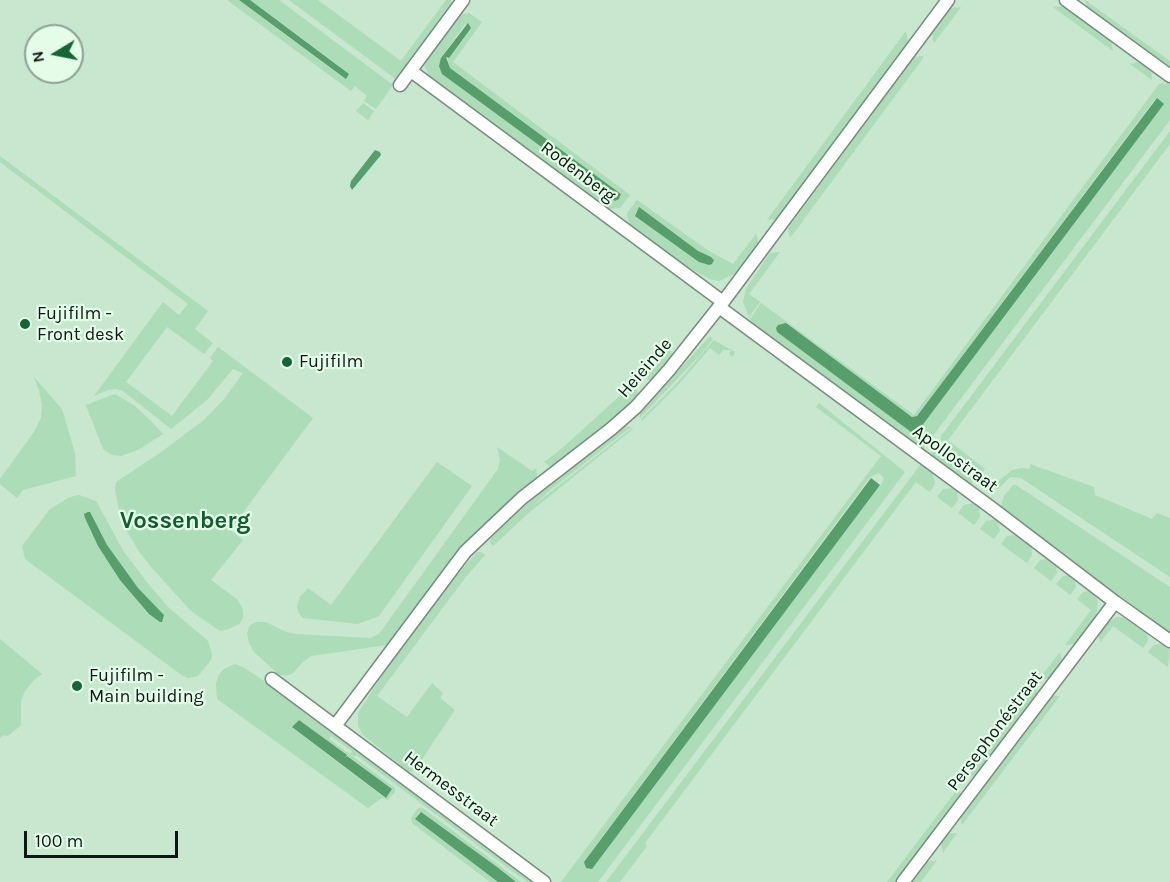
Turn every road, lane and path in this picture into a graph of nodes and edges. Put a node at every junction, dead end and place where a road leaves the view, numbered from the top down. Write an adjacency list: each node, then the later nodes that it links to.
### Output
1 (463, 0): 4 (street)
2 (948, 0): 7 (street, Heieinde)
3 (1066, 0): 5 (street)
4 (411, 70): 6 (street); 7 (street, Rodenberg)
5 (1170, 76)
6 (400, 85)
7 (721, 305): 8 (street, Apollostraat); 11 (street, Heieinde)
8 (1115, 602): 9 (street, Apollostraat); 13 (street, Persephonéstraat)
9 (1170, 641)
10 (272, 679): 11 (street, Hermesstraat)
11 (335, 726): 12 (street, Hermesstraat)
12 (544, 882)
13 (903, 882)

